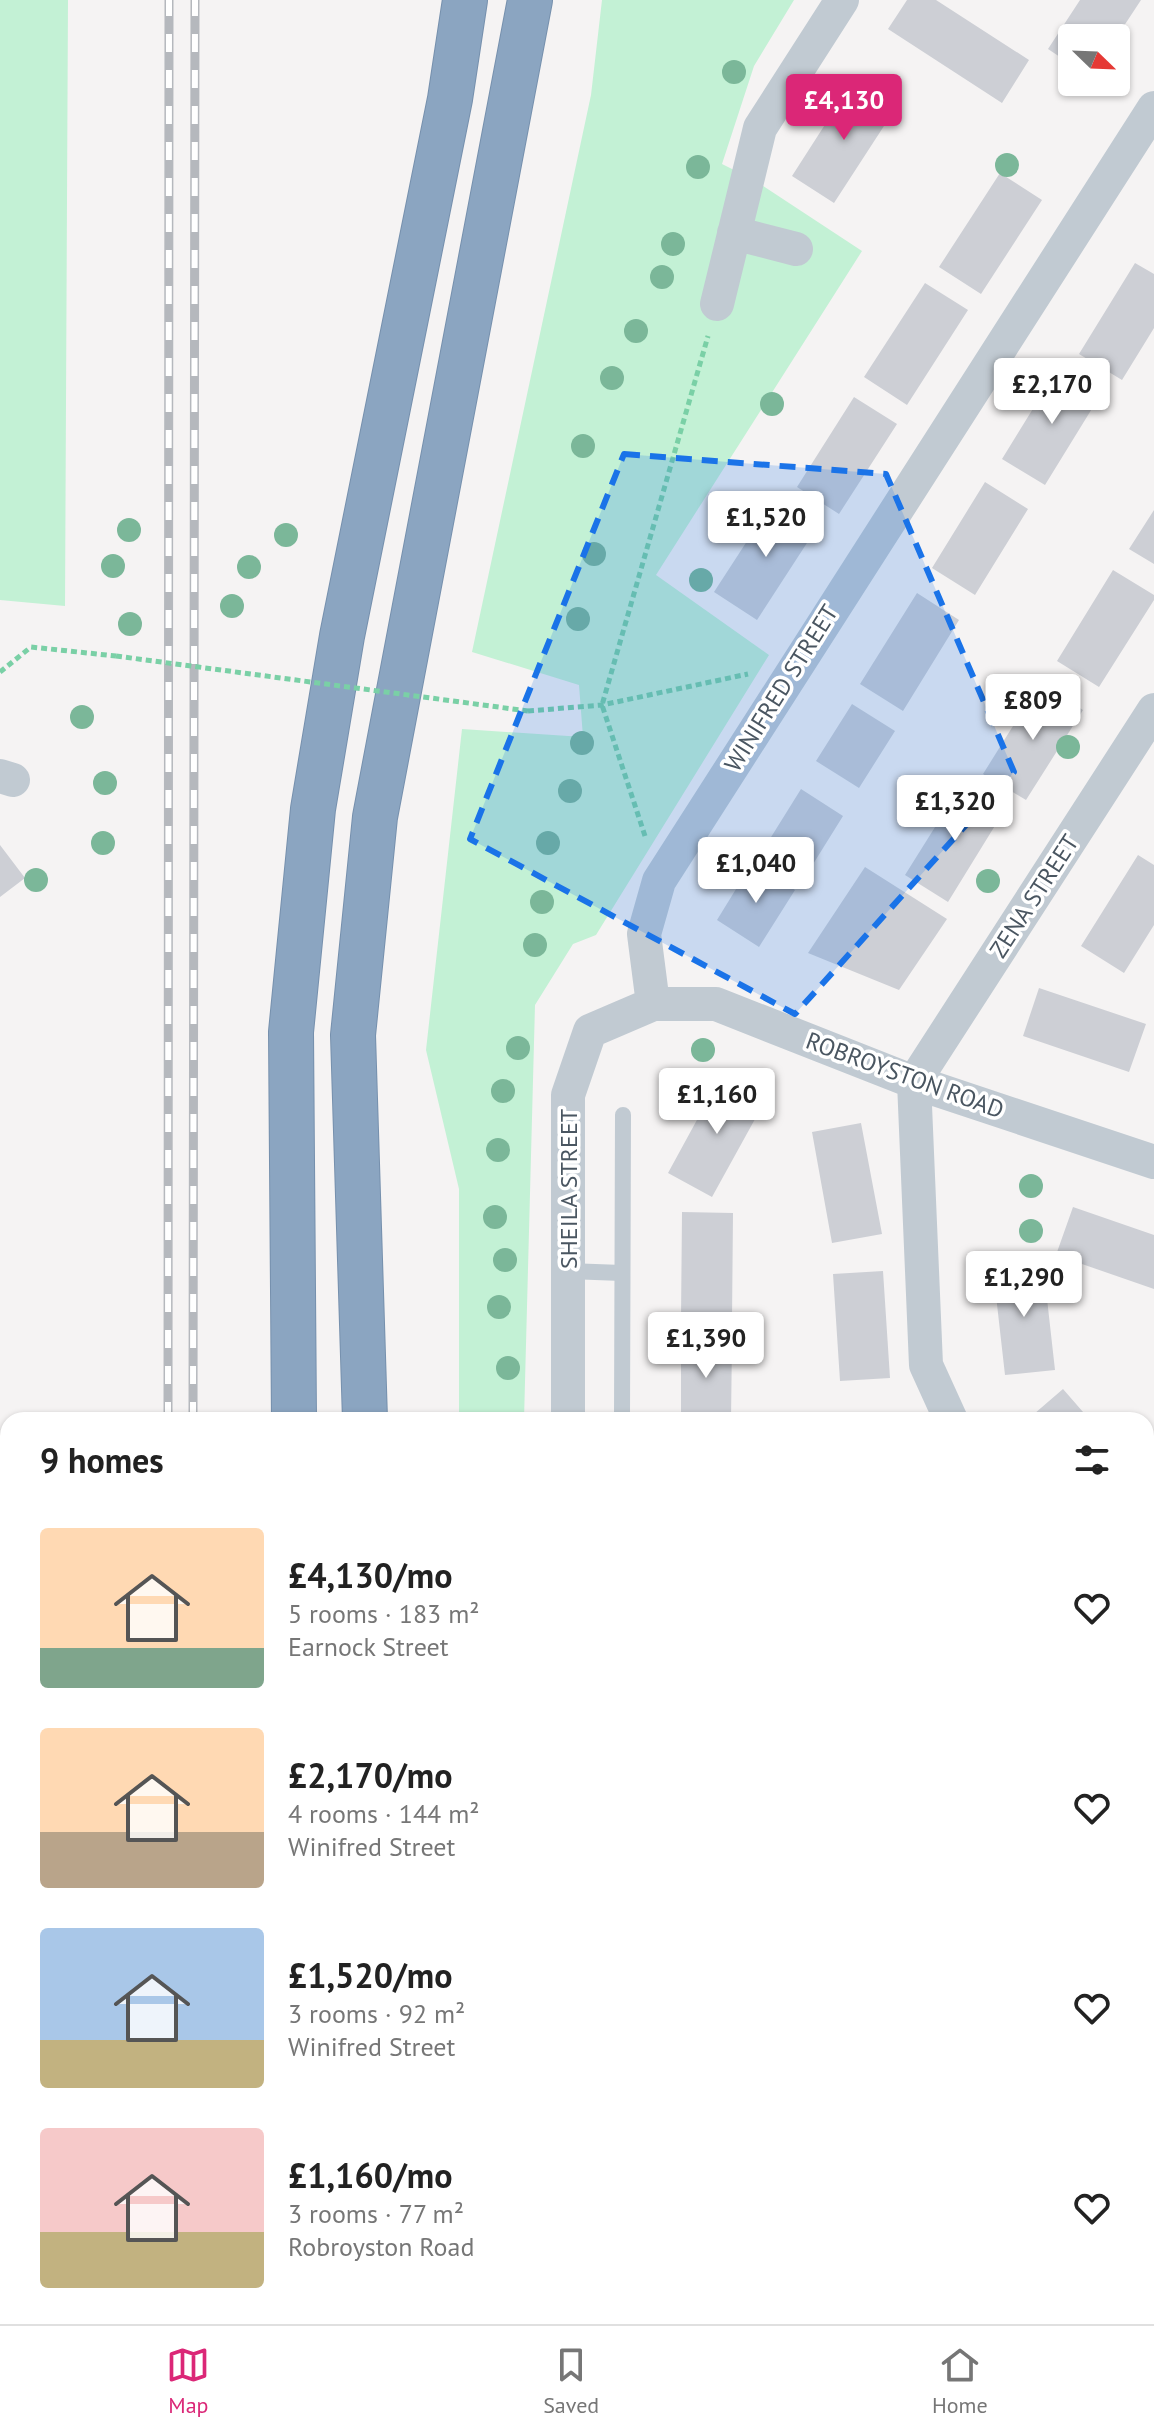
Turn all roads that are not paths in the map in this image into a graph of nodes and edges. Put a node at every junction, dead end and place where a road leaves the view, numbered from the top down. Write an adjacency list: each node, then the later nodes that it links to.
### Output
1 (465, 0): 15 (highway)
2 (530, 0): 16 (highway)
3 (842, 0): 5 (street)
4 (1154, 108): 9 (street, WINIFRED STREET)
5 (734, 233): 6 (street); 7 (street)
6 (796, 249)
7 (717, 304)
8 (1154, 710): 10 (street, ZENA STREET)
9 (653, 1004): 10 (street, ROBROYSTON ROAD); 13 (street, SHEILA STREET)
10 (914, 1082): 12 (street, ROBROYSTON ROAD); 19 (street)
11 (623, 1115): 14 (lane)
12 (1154, 1162)
13 (568, 1271): 14 (lane); 17 (street, SHEILA STREET)
14 (622, 1273): 18 (lane)
15 (294, 1412)
16 (365, 1412)
17 (568, 1412)
18 (622, 1412)
19 (947, 1412)

